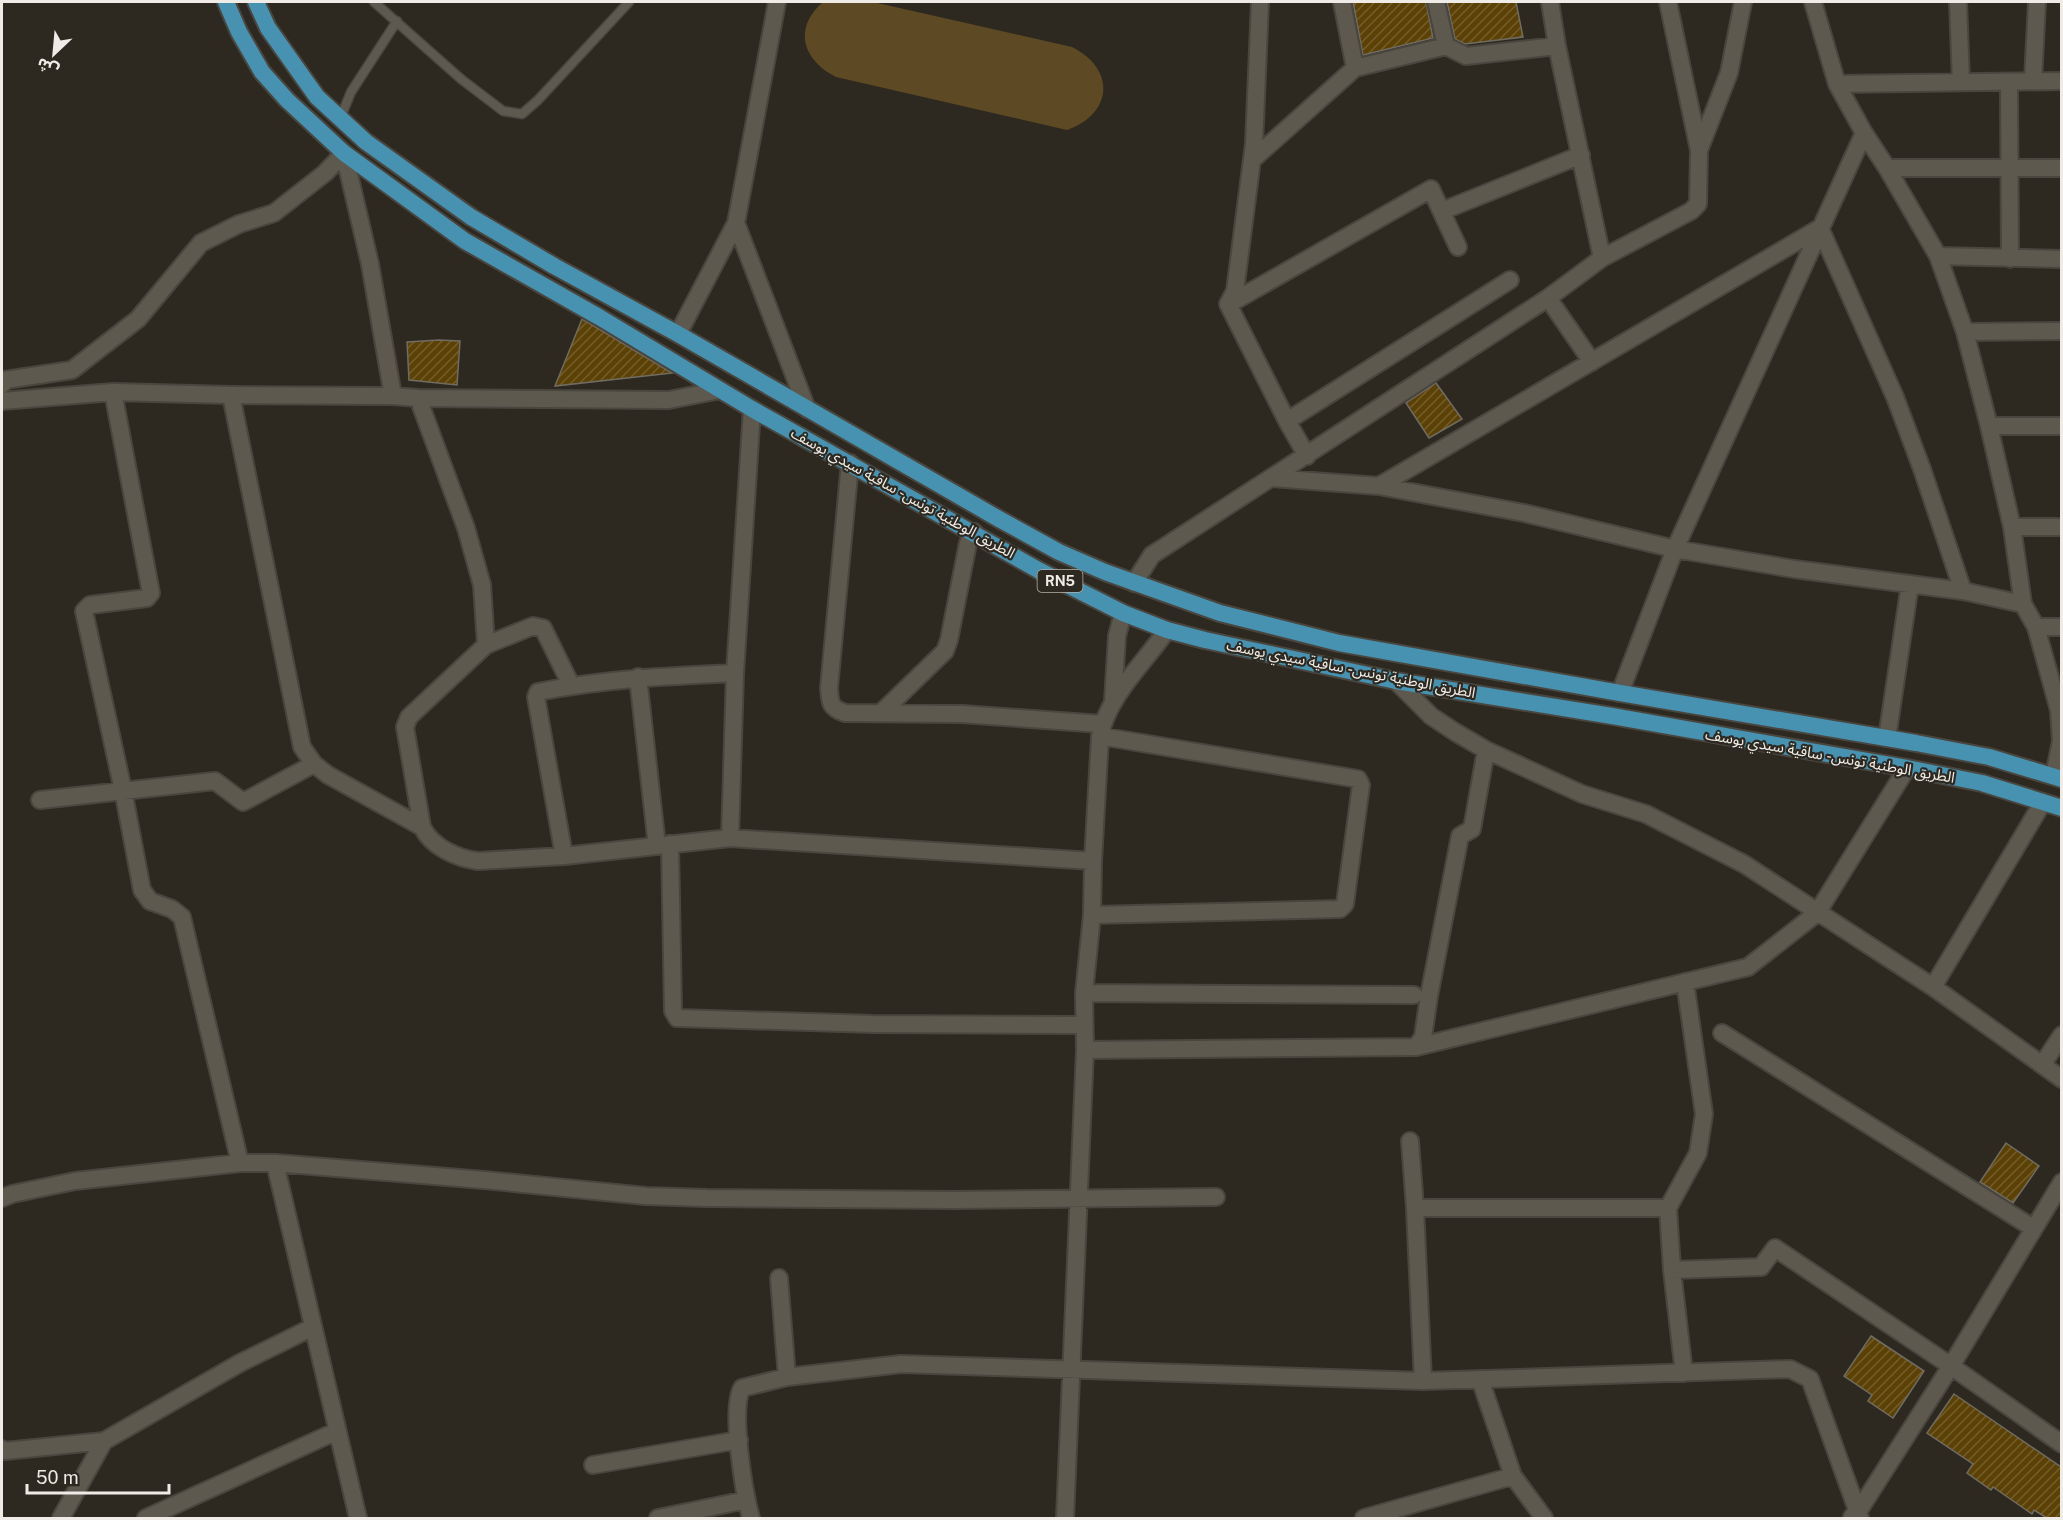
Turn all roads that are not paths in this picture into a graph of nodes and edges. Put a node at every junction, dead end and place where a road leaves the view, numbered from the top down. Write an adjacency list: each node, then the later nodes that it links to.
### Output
1 (226, 2): 27 (main road, الطريق الوطنية تونس - ساقية سيدي يوسف / RN5)
2 (256, 2): 24 (main road, الطريق الوطنية تونس - ساقية سيدي يوسف / RN5)
3 (374, 2): 15 (lane)
4 (629, 2): 15 (lane)
5 (777, 2): 34 (street)
6 (1260, 2): 29 (street)
7 (1342, 2): 18 (street)
8 (1436, 2): 16 (street)
9 (1550, 2): 17 (street)
10 (1668, 2): 26 (street)
11 (1743, 2): 26 (street)
12 (1814, 2): 23 (street)
13 (1958, 2): 21 (street)
14 (2037, 2): 19 (street)
15 (397, 21): 24 (lane)
16 (1446, 46): 17 (street); 18 (street)
17 (1557, 46): 28 (street)
18 (1355, 68): 29 (street)
19 (2033, 81): 20 (street); 22 (street)
20 (2061, 81)
21 (1961, 82): 22 (street); 23 (street)
22 (2009, 82): 30 (street)
23 (1838, 84): 25 (street)
24 (340, 119): 46 (main road, الطريق الوطنية تونس - ساقية سيدي يوسف / RN5)
25 (1864, 133): 31 (street); 35 (street)
26 (1700, 150): 38 (street)
27 (344, 153): 48 (street); 49 (main road, الطريق الوطنية تونس - ساقية سيدي يوسف / RN5); 52 (street)
28 (1581, 155): 33 (street); 38 (street)
29 (1252, 160): 43 (street)
30 (2009, 166): 31 (street); 32 (street); 39 (street)
31 (1887, 168): 37 (street)
32 (2061, 168)
33 (1442, 211): 36 (street); 43 (street)
34 (736, 223): 46 (street); 56 (street)
35 (1820, 228): 47 (street); 69 (street); 72 (street)
36 (1458, 247)
37 (1938, 256): 39 (street); 45 (street)
38 (1602, 258): 42 (street)
39 (2010, 259): 40 (street)
40 (2061, 259)
41 (1510, 280): 57 (street)
42 (1548, 298): 47 (street); 60 (street)
43 (1228, 304): 57 (street)
44 (2061, 331): 45 (street)
45 (1965, 332): 58 (street)
46 (678, 334): 56 (main road, الطريق الوطنية تونس - ساقية سيدي يوسف / RN5)
47 (1592, 362): 63 (street)
48 (2, 384)
49 (720, 390): 53 (street); 55 (main road, الطريق الوطنية تونس - ساقية سيدي يوسف / RN5)
50 (113, 392): 51 (street); 54 (street); 93 (street)
51 (231, 395): 52 (street); 90 (street)
52 (393, 396): 53 (street)
53 (418, 398): 78 (street)
54 (2, 402)
55 (752, 409): 61 (main road, الطريق الوطنية تونس - ساقية سيدي يوسف / RN5); 79 (street)
56 (807, 409): 64 (main road, الطريق الوطنية تونس - ساقية سيدي يوسف / RN5)
57 (1287, 421): 60 (street)
58 (1989, 426): 59 (street); 66 (street)
59 (2061, 426)
60 (1307, 456): 62 (street)
61 (850, 463): 65 (main road, الطريق الوطنية تونس - ساقية سيدي يوسف / RN5); 85 (street)
62 (1272, 478): 63 (street); 70 (street)
63 (1379, 486): 69 (street)
64 (948, 490): 65 (main road); 70 (main road, الطريق الوطنية تونس - ساقية سيدي يوسف / RN5)
65 (936, 512): 68 (main road, الطريق الوطنية تونس - ساقية سيدي يوسف / RN5)
66 (2012, 527): 67 (street); 73 (street)
67 (2061, 527)
68 (974, 532): 74 (main road, الطريق الوطنية تونس - ساقية سيدي يوسف / RN5); 85 (street)
69 (1675, 549): 71 (street); 83 (street)
70 (1134, 583): 83 (main road, الطريق الوطنية تونس - ساقية سيدي يوسف / RN5)
71 (1910, 584): 72 (street); 87 (street)
72 (1963, 591): 73 (street)
73 (2023, 604): 75 (street)
74 (1123, 613): 77 (main road, الطريق الوطنية تونس - ساقية سيدي يوسف / RN5); 84 (street)
75 (2036, 627): 76 (street); 88 (street)
76 (2061, 627)
77 (1167, 630): 81 (main road, الطريق الوطنية تونس - ساقية سيدي يوسف / RN5); 84 (street)
78 (486, 645): 82 (street); 97 (street)
79 (735, 673): 80 (street); 98 (street)
80 (638, 677): 82 (street); 99 (street)
81 (1396, 681): 89 (street); 91 (main road, الطريق الوطنية تونس - ساقية سيدي يوسف / RN5)
82 (571, 685): 100 (street)
83 (1620, 693): 87 (main road, الطريق الوطنية تونس - ساقية سيدي يوسف / RN5)
84 (1113, 701): 86 (street)
85 (882, 712): 86 (street)
86 (1101, 730): 101 (street); 103 (street)
87 (1887, 738): 92 (main road, الطريق الوطنية تونس - ساقية سيدي يوسف / RN5)
88 (2061, 741): 92 (street)
89 (1486, 750): 102 (street); 111 (street)
90 (314, 764): 93 (street); 97 (street)
91 (1907, 768): 95 (main road, الطريق الوطنية تونس - ساقية سيدي يوسف / RN5); 102 (street)
92 (2058, 778)
93 (123, 790): 94 (street); 116 (street)
94 (40, 800)
95 (2043, 802): 96 (main road, الطريق الوطنية تونس - ساقية سيدي يوسف / RN5); 105 (street)
96 (2061, 808)
97 (422, 826): 100 (street)
98 (730, 838): 99 (street); 101 (street)
99 (663, 845): 100 (street); 108 (street)
100 (564, 856)
101 (1093, 861): 103 (street)
102 (1817, 913): 104 (street); 105 (street)
103 (1092, 915): 106 (street)
104 (1685, 982): 111 (street); 123 (street)
105 (1934, 987): 113 (street)
106 (1084, 993): 107 (street); 108 (street)
107 (1414, 995)
108 (1084, 1025): 112 (street)
109 (1722, 1033): 124 (street)
110 (2061, 1035): 113 (street)
111 (1416, 1047): 112 (street)
112 (1085, 1050): 121 (street)
113 (2042, 1065): 114 (street)
114 (2061, 1079)
115 (1410, 1141): 122 (street)
116 (240, 1163): 117 (street); 120 (street)
117 (275, 1163): 121 (street); 127 (street)
118 (2061, 1182): 124 (street)
119 (1216, 1197): 121 (street)
120 (2, 1198)
121 (1077, 1200): 129 (street)
122 (1415, 1208): 123 (street); 133 (street)
123 (1668, 1208): 125 (street)
124 (2033, 1228): 128 (street)
125 (1672, 1270): 128 (street); 130 (street)
126 (779, 1278): 131 (street)
127 (314, 1327): 134 (street); 136 (street)
128 (1951, 1366): 137 (street); 142 (street)
129 (1073, 1370): 131 (street); 133 (street); 149 (street)
130 (1684, 1373): 132 (street); 142 (street)
131 (787, 1377): 135 (street)
132 (1480, 1379): 133 (street); 140 (street)
133 (1423, 1381)
134 (337, 1431): 145 (street); 146 (street)
135 (739, 1440): 139 (street); 141 (street)
136 (104, 1441): 138 (street); 144 (street)
137 (2061, 1444)
138 (2, 1449)
139 (593, 1465)
140 (1514, 1476): 143 (street); 150 (street)
141 (746, 1500): 147 (street); 148 (street)
142 (1856, 1516)
143 (1536, 1517)
144 (61, 1518)
145 (146, 1518)
146 (358, 1518)
147 (658, 1518)
148 (751, 1518)
149 (1065, 1518)
150 (1364, 1518)

